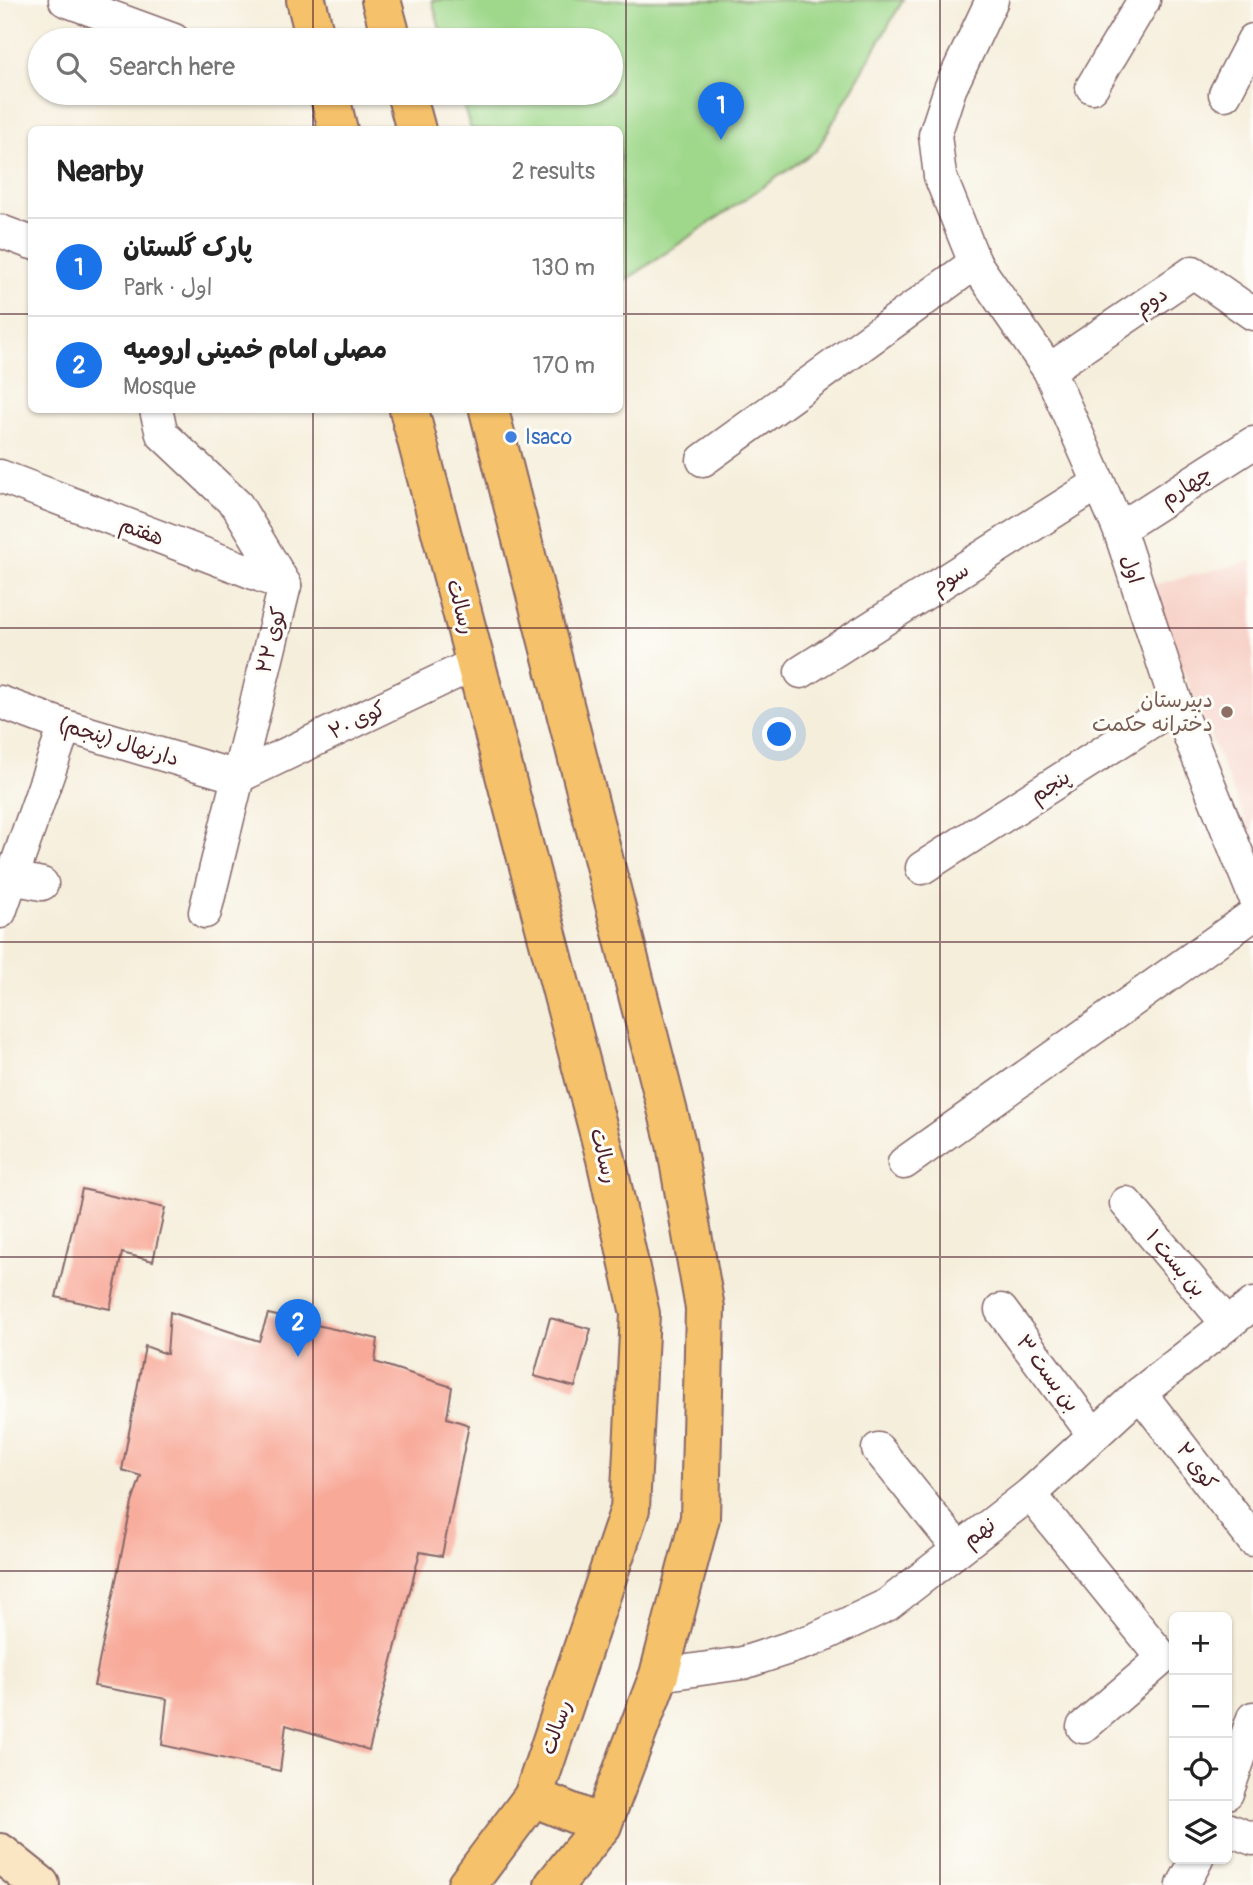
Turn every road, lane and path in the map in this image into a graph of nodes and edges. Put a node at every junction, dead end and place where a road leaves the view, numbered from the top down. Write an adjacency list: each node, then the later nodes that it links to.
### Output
1 (65, 0): 6 (street)
2 (306, 0): 7 (main road)
3 (381, 0): 8 (main road)
4 (992, 0): 16 (street, اول)
5 (1143, 0): 10 (street)
6 (141, 28)
7 (313, 28)
8 (389, 28)
9 (1253, 40): 11 (street)
10 (1092, 88)
11 (1226, 94)
12 (409, 105): 13 (main road)
13 (415, 126)
14 (0, 231): 15 (street)
15 (28, 242)
16 (975, 262): 18 (street, اول); 23 (street)
17 (1253, 314): 18 (street, دوم)
18 (1049, 370): 25 (street, اول)
19 (157, 413): 27 (street, کوی ۲۲)
20 (410, 413): 28 (main road, رسالت)
21 (490, 413): 50 (main road)
22 (1253, 443): 26 (street, چهارم)
23 (703, 460)
24 (0, 476): 27 (street, هفتم)
25 (1099, 483): 26 (street, اول); 29 (street, سوم)
26 (1119, 529): 31 (street, اول)
27 (285, 585): 33 (street, کوی ۲۲)
28 (476, 663): 33 (street, کوی ۲۰); 54 (main road, رسالت)
29 (802, 672)
30 (0, 702): 32 (street, دارنهال (پنجم))
31 (1177, 705): 34 (street, پنجم); 35 (street, اول)
32 (65, 726): 33 (street, دارنهال (پنجم)); 36 (street)
33 (238, 777): 37 (street, کوی ۲۲)
34 (922, 868)
35 (1253, 893)
36 (0, 912)
37 (205, 912)
38 (1253, 915): 39 (street)
39 (904, 1163)
40 (1126, 1203): 43 (street, بن بست ۱)
41 (1253, 1304): 43 (street, نهم)
42 (1001, 1310): 45 (street, بن بست ۳)
43 (1226, 1322): 44 (street, نهم)
44 (1140, 1393): 45 (street, نهم); 48 (street, کوی ۲)
45 (1094, 1435): 47 (street, نهم)
46 (878, 1449): 49 (street)
47 (1030, 1494): 49 (street, نهم); 52 (street)
48 (1253, 1540)
49 (958, 1548): 50 (street, نهم)
50 (659, 1675): 55 (main road)
51 (1253, 1718): 53 (street)
52 (1083, 1727)
53 (1232, 1779)
54 (533, 1797): 55 (main road); 61 (main road, رسالت)
55 (602, 1825): 62 (main road)
56 (1232, 1831): 57 (street)
57 (1253, 1839)
58 (0, 1853): 60 (street)
59 (1194, 1864): 63 (street)
60 (40, 1885)
61 (467, 1885)
62 (554, 1885)
63 (1183, 1885)

